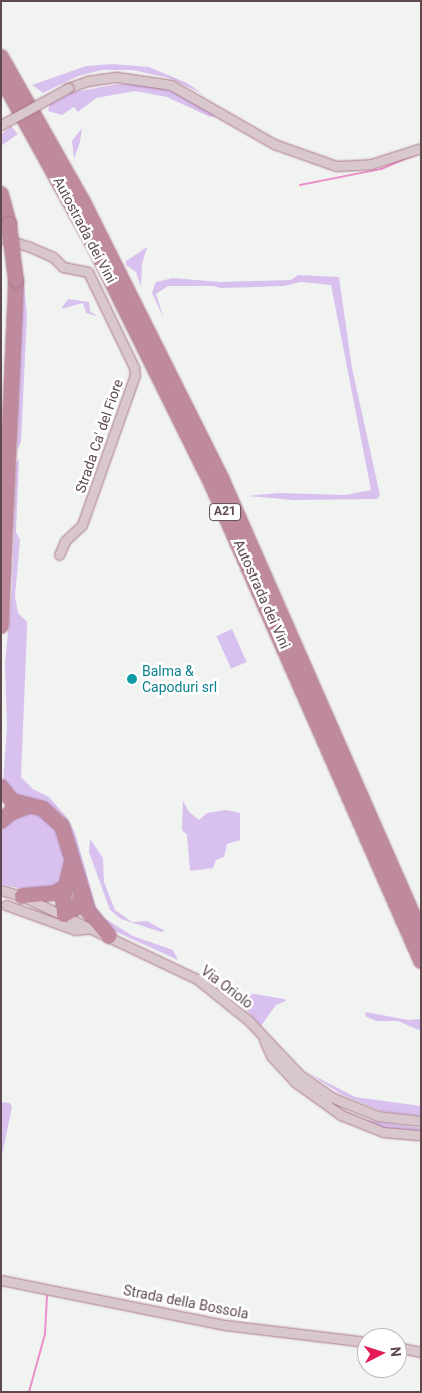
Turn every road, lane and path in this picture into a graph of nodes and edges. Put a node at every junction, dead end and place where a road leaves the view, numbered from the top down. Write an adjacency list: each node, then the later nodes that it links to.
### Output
1 (1, 57): 20 (highway, Autostrada dei Vini / A21)
2 (1, 77): 22 (highway, Autostrada dei Vini / A21)
3 (1, 124): 4 (street, bridge)
4 (421, 148)
5 (1, 194): 8 (highway, bridge)
6 (1, 238): 7 (street, Strada Ca' del Fiore)
7 (59, 555)
8 (1, 626)
9 (1, 787): 10 (highway)
10 (28, 806): 11 (highway); 12 (highway)
11 (1, 821)
12 (71, 853): 13 (highway); 14 (highway)
13 (66, 886): 16 (highway); 18 (highway)
14 (82, 889): 18 (highway); 21 (highway)
15 (1, 890): 16 (street, Via Oriolo)
16 (22, 896): 18 (street, Via Oriolo)
17 (6, 905): 19 (street)
18 (64, 915): 19 (street, Via Oriolo)
19 (92, 928): 21 (street, Via Oriolo)
20 (421, 934)
21 (109, 936): 23 (street, Via Oriolo)
22 (421, 961)
23 (262, 1035): 24 (street, Via Oriolo); 25 (street)
24 (421, 1121)
25 (421, 1136)
26 (1, 1280): 27 (street, Strada della Bossola)
27 (357, 1341)
28 (407, 1349): 29 (street)
29 (421, 1352)

